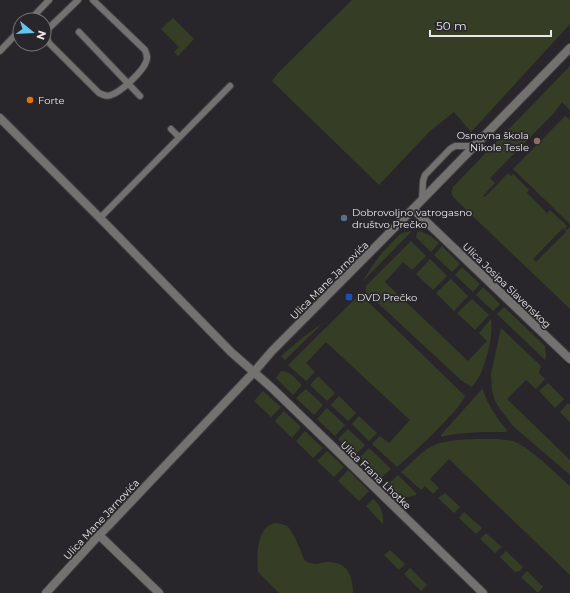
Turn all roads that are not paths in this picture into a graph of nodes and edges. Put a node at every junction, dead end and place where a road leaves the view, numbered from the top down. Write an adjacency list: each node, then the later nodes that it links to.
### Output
1 (49, 0): 4 (lane)
2 (78, 0): 9 (lane)
3 (93, 0): 9 (lane)
4 (38, 12)
5 (79, 32): 9 (lane)
6 (12, 38): 8 (lane)
7 (570, 48): 15 (street, Ulica Mane Jarnovića)
8 (0, 51)
9 (128, 83): 11 (lane)
10 (230, 86): 14 (lane)
11 (140, 96)
12 (0, 118): 18 (street)
13 (171, 129): 14 (lane)
14 (179, 137): 18 (lane)
15 (475, 146): 16 (street, Ulica Mane Jarnovića); 16 (lane)
16 (422, 200): 17 (street, Ulica Mane Jarnovića)
17 (413, 209): 19 (street, Ulica Josipa Slavenskog); 20 (street, Ulica Mane Jarnovića)
18 (100, 218): 20 (street)
19 (570, 359)
20 (254, 372): 21 (street, Ulica Mane Jarnovića); 24 (street, Ulica Frana Lhotke)
21 (99, 535): 22 (street, Ulica Mane Jarnovića); 23 (street)
22 (46, 593)
23 (159, 593)
24 (483, 593)

